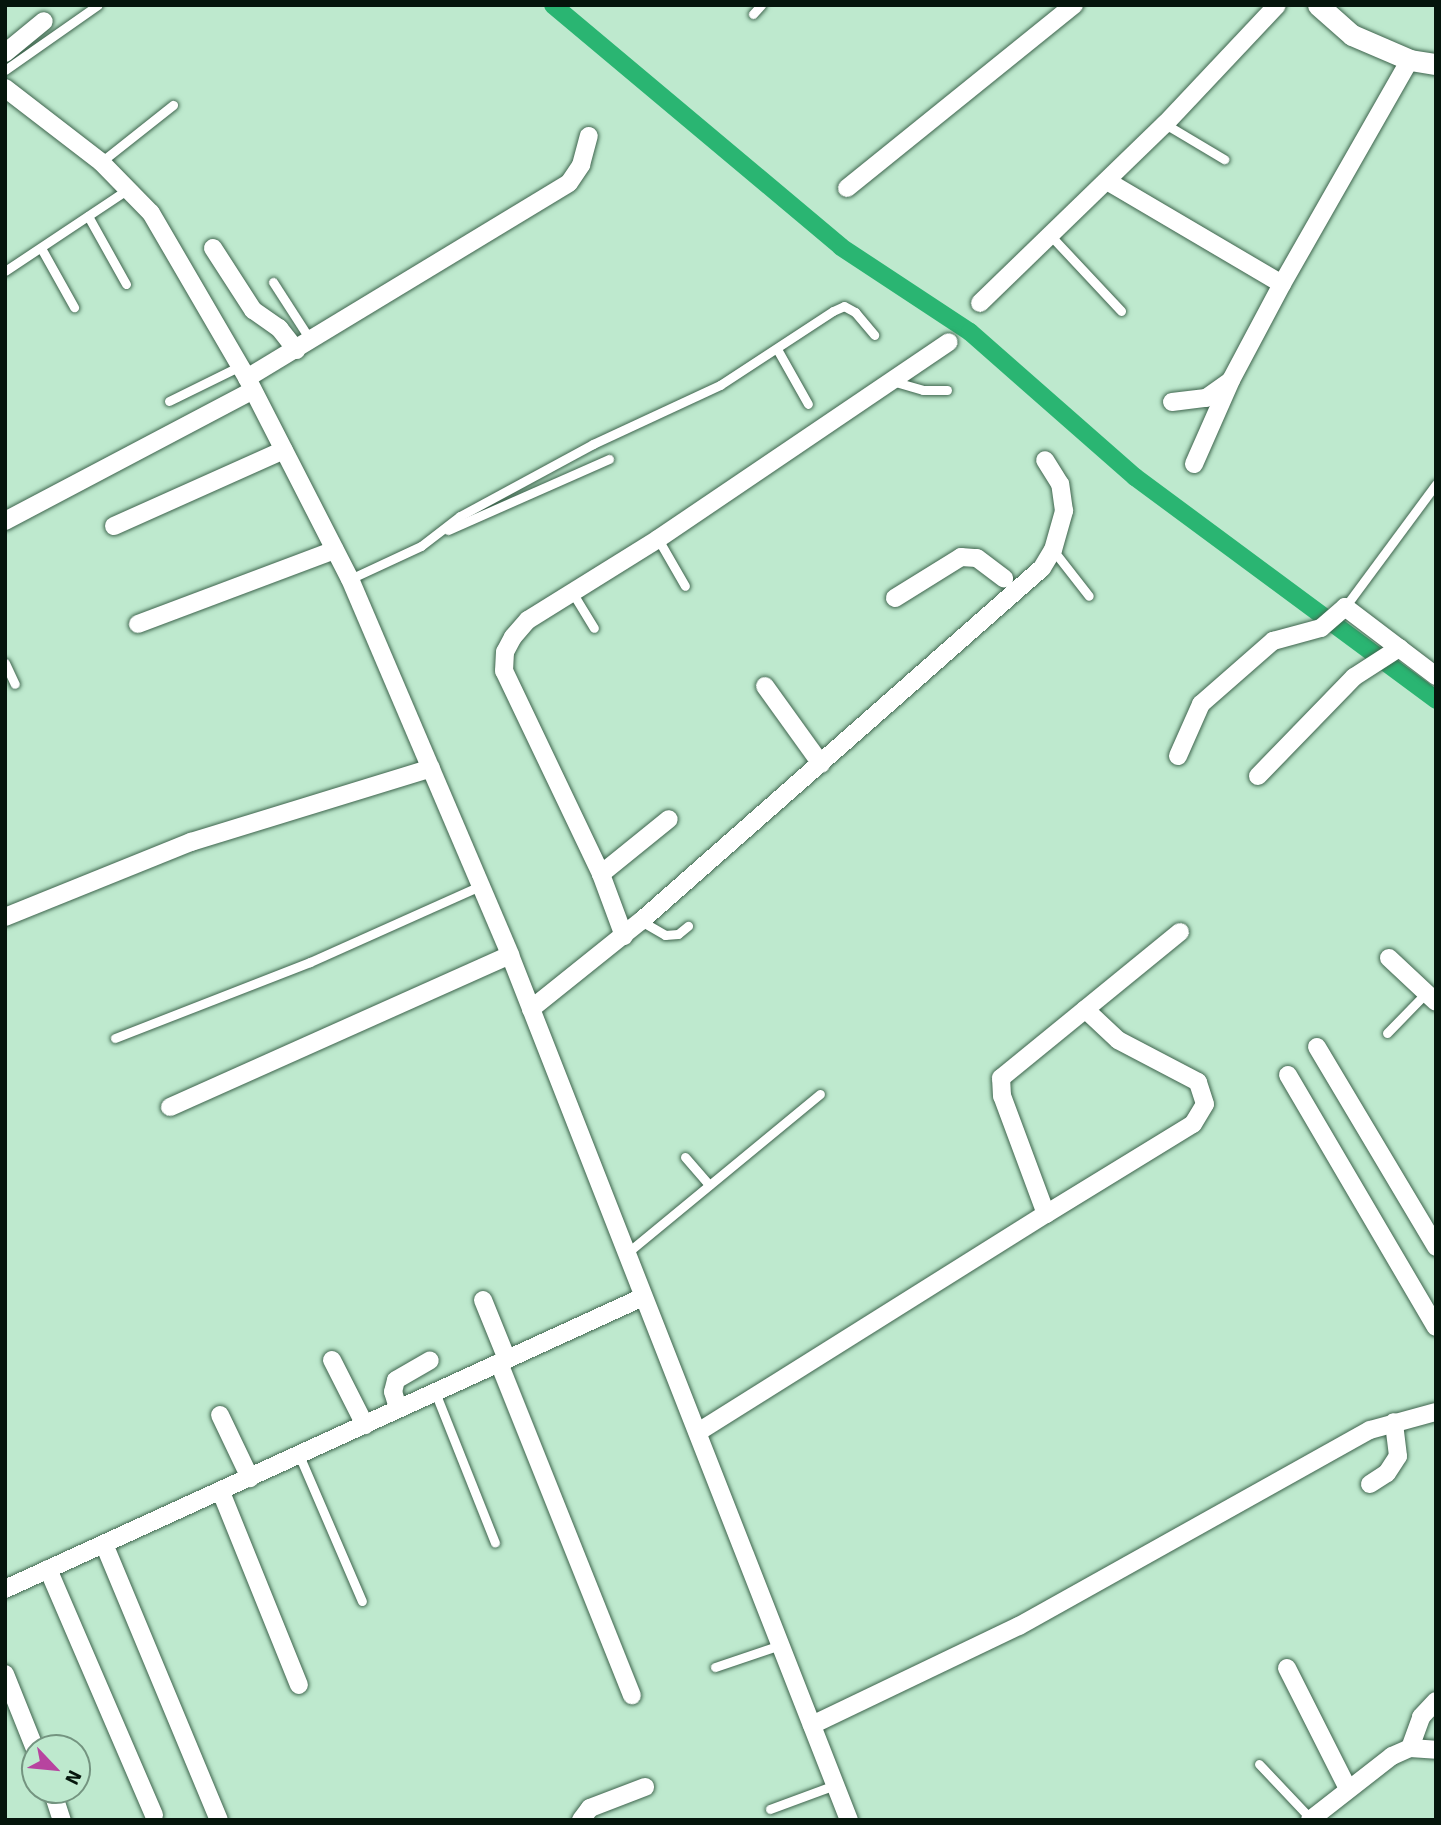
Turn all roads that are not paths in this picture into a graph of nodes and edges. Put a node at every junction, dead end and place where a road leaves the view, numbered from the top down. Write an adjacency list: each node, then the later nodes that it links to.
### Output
1 (99, 5): 11 (lane)
2 (761, 5): 6 (lane)
3 (1074, 5): 20 (street)
4 (1277, 5): 14 (street)
5 (1318, 5): 9 (street)
6 (753, 14)
7 (44, 21): 8 (street)
8 (5, 53)
9 (1410, 60): 10 (street); 28 (street)
10 (1436, 64)
11 (5, 70)
12 (5, 88): 17 (street)
13 (173, 105): 17 (lane)
14 (1165, 124): 16 (lane); 18 (street)
15 (589, 136): 34 (street)
16 (1224, 159)
17 (101, 162): 19 (street)
18 (1107, 181): 22 (street); 28 (street)
19 (130, 188): 21 (lane); 36 (street)
20 (847, 188)
21 (88, 216): 23 (lane); 27 (lane)
22 (1050, 235): 29 (street); 31 (lane)
23 (41, 247): 25 (lane); 30 (lane)
24 (213, 248): 34 (street)
25 (5, 271)
26 (273, 282): 34 (lane)
27 (126, 284)
28 (1282, 284): 37 (street)
29 (980, 303)
30 (74, 307)
31 (1121, 311)
32 (874, 335): 35 (lane)
33 (949, 342): 38 (street)
34 (303, 345): 36 (street)
35 (777, 349): 42 (lane); 50 (lane)
36 (247, 378): 40 (lane); 43 (street); 48 (street)
37 (1231, 380): 41 (street); 46 (street)
38 (892, 381): 39 (lane); 51 (street)
39 (947, 390)
40 (169, 401)
41 (1172, 402)
42 (808, 404)
43 (284, 450): 49 (street); 52 (street)
44 (609, 459): 50 (lane)
45 (1045, 460): 53 (street)
46 (1194, 464)
47 (1436, 484): 60 (lane)
48 (5, 521)
49 (114, 526)
50 (443, 533): 54 (lane)
51 (658, 540): 55 (lane); 57 (street)
52 (335, 550): 54 (street); 61 (street)
53 (1053, 550): 56 (street); 58 (lane)
54 (350, 579): 70 (street)
55 (685, 586)
56 (1010, 586): 59 (street); 69 (street)
57 (572, 592): 62 (lane); 73 (street)
58 (1089, 596)
59 (895, 598)
60 (1341, 611): 63 (street); 68 (street)
61 (138, 624)
62 (594, 628)
63 (1395, 650): 65 (street); 71 (street)
64 (5, 663): 66 (lane)
65 (1436, 676)
66 (15, 684)
67 (765, 686): 69 (street)
68 (1178, 756)
69 (821, 764): 76 (street)
70 (431, 768): 74 (street); 75 (street)
71 (1258, 776)
72 (669, 819): 73 (street)
73 (601, 874): 79 (street)
74 (482, 885): 80 (street); 86 (lane)
75 (5, 917)
76 (641, 921): 77 (lane); 79 (street)
77 (688, 926)
78 (1180, 932): 84 (street)
79 (624, 936): 83 (street)
80 (510, 955): 83 (street); 90 (street)
81 (1389, 958): 82 (street)
82 (1431, 997): 85 (lane)
83 (531, 1009): 95 (street)
84 (1085, 1009): 93 (street); 93 (street)
85 (1387, 1032)
86 (116, 1038)
87 (1317, 1047): 94 (street)
88 (1288, 1075): 98 (street)
89 (820, 1094): 92 (lane)
90 (170, 1107)
91 (685, 1157): 92 (lane)
92 (709, 1185): 95 (lane)
93 (1046, 1214): 108 (street)
94 (1436, 1247)
95 (626, 1253): 96 (street)
96 (643, 1297): 101 (street); 108 (street)
97 (483, 1300): 101 (street)
98 (1436, 1327)
99 (332, 1360): 107 (street)
100 (430, 1360): 103 (street)
101 (503, 1361): 102 (street); 123 (street)
102 (435, 1390): 103 (street); 113 (lane)
103 (398, 1408): 107 (street)
104 (1436, 1412): 106 (street)
105 (220, 1415): 110 (street)
106 (1394, 1422): 111 (street); 125 (street)
107 (365, 1425): 109 (street)
108 (698, 1432): 118 (street)
109 (299, 1455): 110 (street); 117 (lane)
110 (250, 1478): 112 (street)
111 (1370, 1483)
112 (220, 1492): 114 (street); 122 (street)
113 (495, 1543)
114 (104, 1544): 115 (street); 136 (street)
115 (48, 1569): 116 (street); 134 (street)
116 (5, 1589)
117 (362, 1601)
118 (780, 1645): 119 (lane); 125 (street)
119 (715, 1667)
120 (1287, 1668): 132 (street)
121 (5, 1674): 126 (street)
122 (299, 1685)
123 (632, 1695)
124 (1436, 1701): 127 (street)
125 (812, 1725): 130 (street)
126 (29, 1734)
127 (1410, 1748): 128 (street); 132 (street)
128 (1436, 1750)
129 (1259, 1764): 135 (lane)
130 (835, 1785): 133 (lane); 138 (street)
131 (645, 1787): 137 (street)
132 (1347, 1787): 135 (street)
133 (770, 1809)
134 (154, 1815)
135 (1311, 1819)
136 (219, 1820)
137 (582, 1820)
138 (849, 1820)

